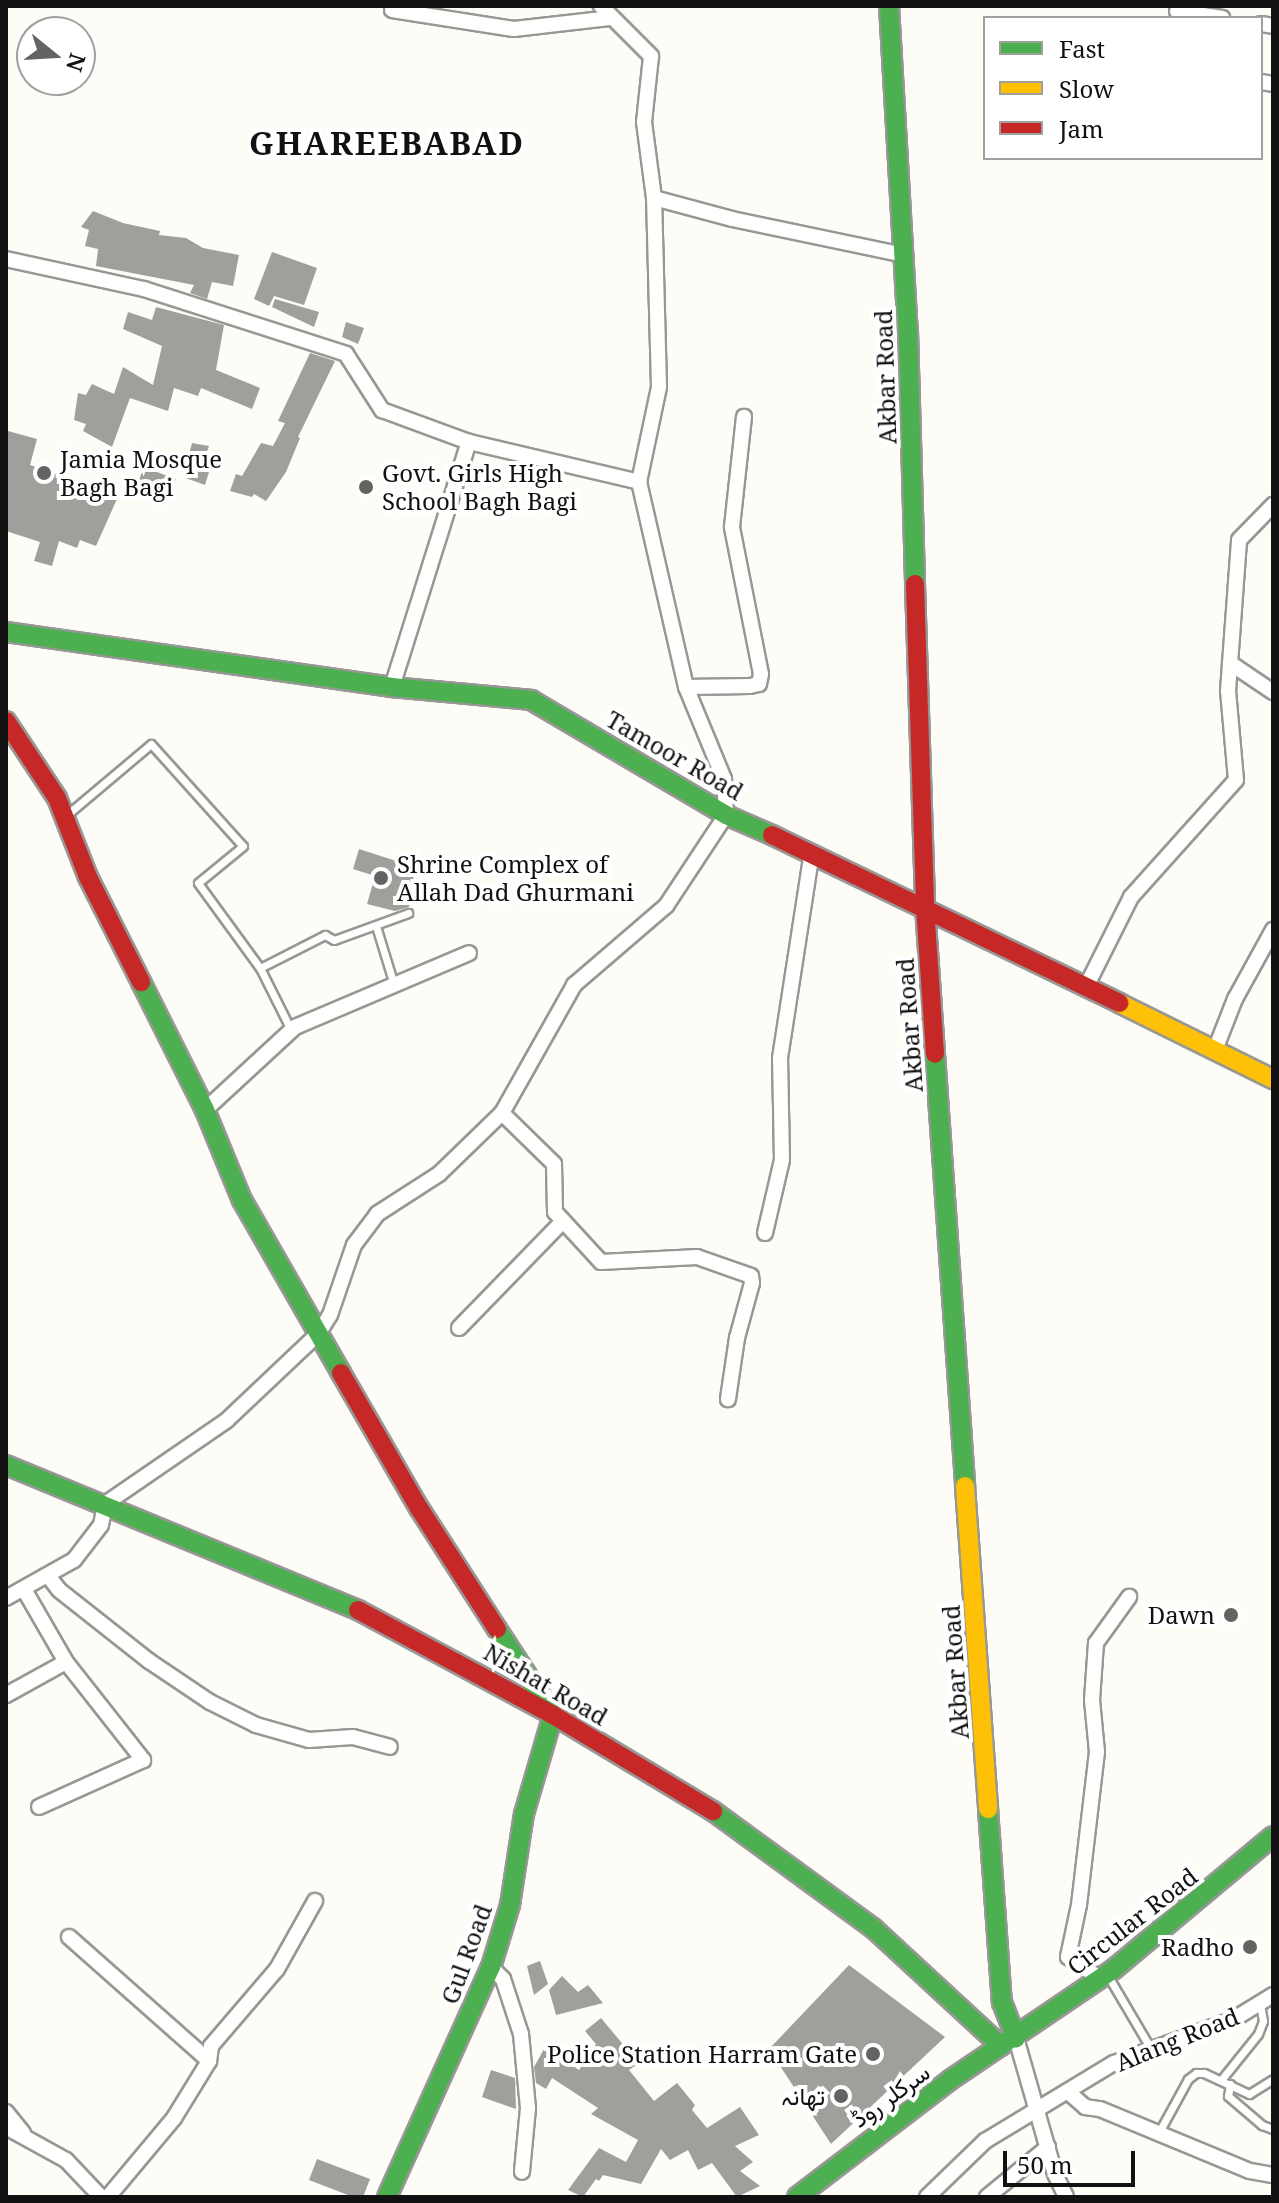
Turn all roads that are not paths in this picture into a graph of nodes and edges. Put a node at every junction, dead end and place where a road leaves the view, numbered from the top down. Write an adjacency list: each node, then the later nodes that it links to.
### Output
1 (601, 6): 6 (street)
2 (889, 6): 8 (street, Akbar Road)
3 (392, 10): 6 (street)
4 (1177, 12): 5 (street)
5 (1207, 16)
6 (611, 18): 7 (street)
7 (654, 198): 8 (street); 12 (street)
8 (904, 255): 23 (street, Akbar Road)
9 (6, 259): 11 (street)
10 (744, 417): 17 (street)
11 (469, 442): 12 (street); 16 (street)
12 (639, 482): 17 (street)
13 (1273, 505): 15 (street)
14 (6, 632): 16 (street, Tamoor Road)
15 (1230, 663): 18 (street); 30 (street)
16 (392, 687): 20 (street, Tamoor Road)
17 (686, 687): 20 (street)
18 (1273, 692)
19 (6, 721): 21 (street)
20 (726, 815): 22 (street, Tamoor Road); 35 (street)
21 (65, 817): 28 (lane); 34 (street)
22 (812, 852): 23 (street, Tamoor Road); 37 (street)
23 (925, 907): 30 (street, Tamoor Road); 59 (street, Akbar Road)
24 (408, 913): 25 (lane)
25 (376, 926): 28 (lane); 29 (lane)
26 (1273, 930): 32 (street)
27 (469, 953): 29 (street)
28 (260, 968): 31 (lane)
29 (394, 985): 31 (street)
30 (1087, 985): 32 (street, Tamoor Road)
31 (291, 1030): 34 (street)
32 (1215, 1050): 33 (street, Tamoor Road)
33 (1273, 1079)
34 (205, 1110): 39 (street)
35 (502, 1113): 36 (street); 39 (street)
36 (563, 1221): 38 (street); 40 (street)
37 (765, 1233)
38 (459, 1328)
39 (318, 1334): 42 (street); 49 (street)
40 (728, 1399)
41 (6, 1465): 42 (street, Nishat Road)
42 (105, 1504): 43 (street); 49 (street, Nishat Road)
43 (49, 1577): 44 (street); 50 (street)
44 (25, 1591): 46 (street); 47 (street)
45 (1129, 1597): 56 (street)
46 (6, 1598)
47 (66, 1662): 48 (street); 51 (street)
48 (6, 1695)
49 (553, 1715): 55 (street, Gul Road); 59 (street, Nishat Road)
50 (390, 1747)
51 (39, 1807)
52 (1273, 1836): 56 (street, Circular Road)
53 (315, 1901): 61 (street)
54 (69, 1937): 61 (street)
55 (491, 1967): 73 (street); 78 (street, Gul Road)
56 (1104, 1976): 59 (street, Circular Road); 60 (lane)
57 (1273, 1995): 58 (street, Alang Road)
58 (1260, 2003): 60 (street, Alang Road); 63 (lane)
59 (1009, 2042): 67 (street); 79 (street, سرکلر روڈ)
60 (1151, 2049): 65 (street, Alang Road)
61 (209, 2061): 77 (street)
62 (1273, 2079): 64 (lane)
63 (1221, 2080): 64 (lane); 70 (lane)
64 (1230, 2084): 69 (lane)
65 (1068, 2092): 67 (street, Alang Road); 70 (street)
66 (6, 2112): 71 (street)
67 (1037, 2112): 72 (street); 75 (street, Alang Road)
68 (6, 2127): 71 (street)
69 (1273, 2129)
70 (1158, 2134): 74 (street)
71 (25, 2135): 76 (street)
72 (1048, 2147): 81 (street); 82 (street)
73 (522, 2172)
74 (1273, 2175)
75 (932, 2192): 80 (street)
76 (101, 2197)
77 (108, 2197)
78 (387, 2197)
79 (797, 2197)
80 (951, 2197)
81 (987, 2197)
82 (1066, 2197)

